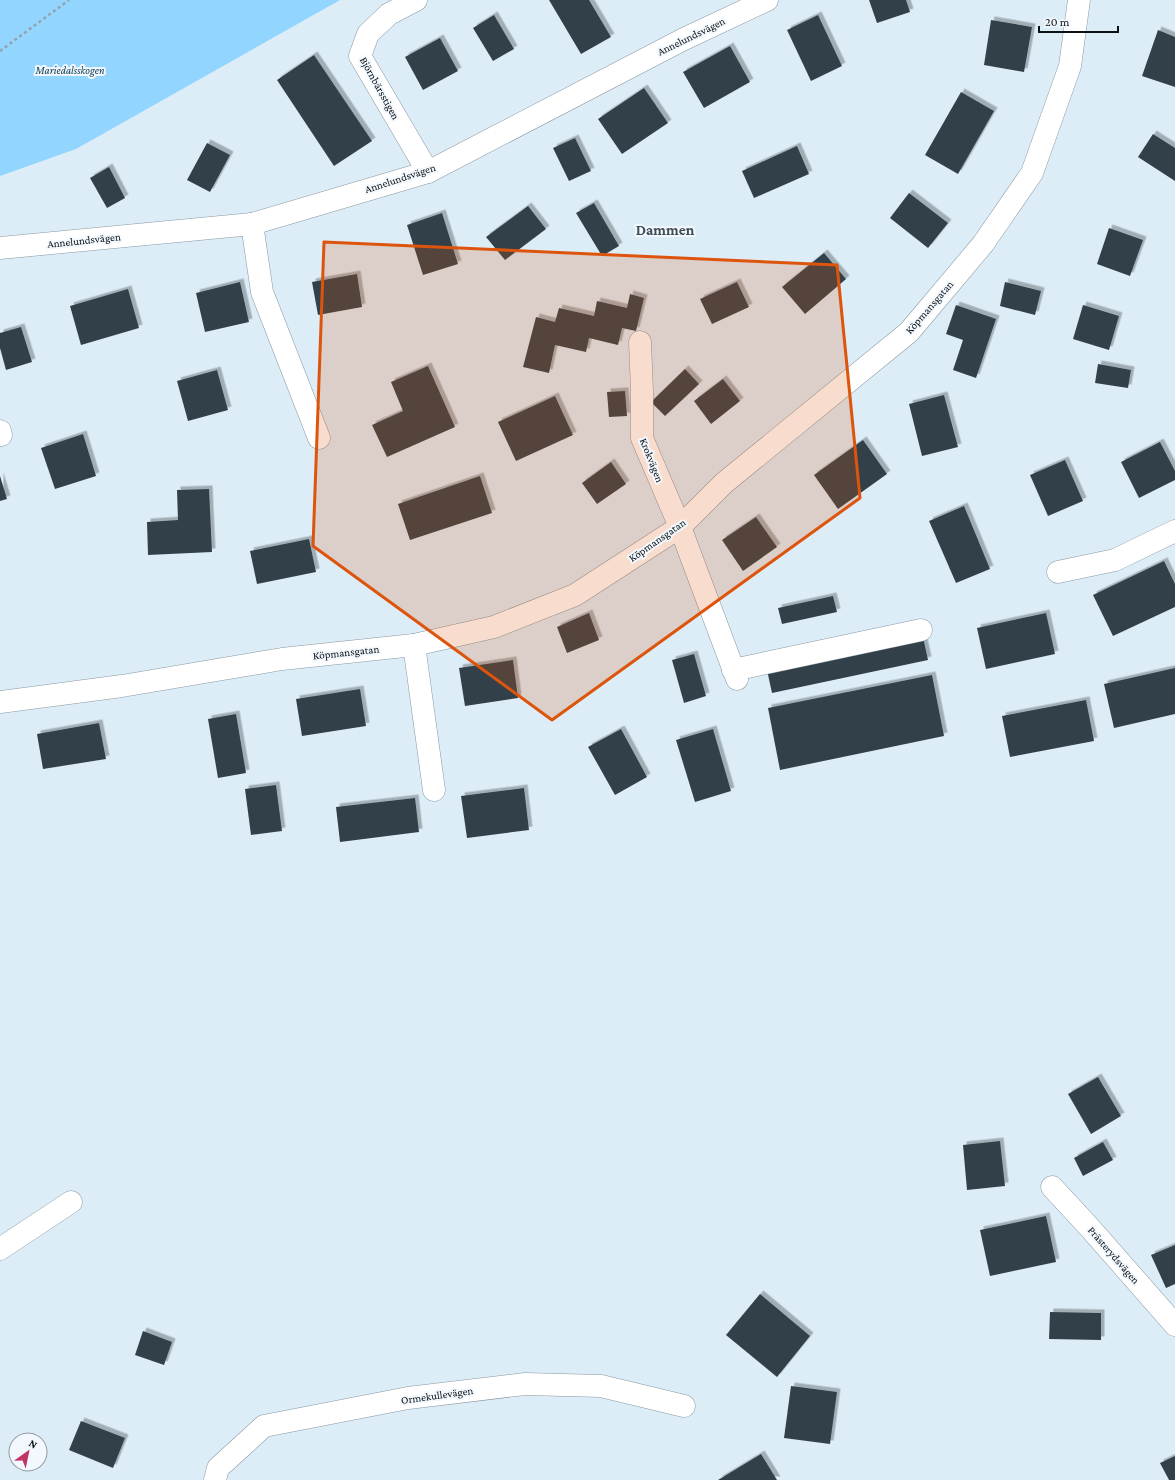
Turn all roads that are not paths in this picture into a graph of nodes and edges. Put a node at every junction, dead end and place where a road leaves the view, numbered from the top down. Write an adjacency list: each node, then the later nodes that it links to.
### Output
1 (416, 0): 4 (street, Björnbärsstigen)
2 (767, 0): 4 (street, Annelundsvägen)
3 (1079, 0): 9 (street, Köpmansgatan)
4 (428, 172): 5 (street, Annelundsvägen)
5 (252, 224): 6 (street, Annelundsvägen); 8 (street)
6 (0, 248)
7 (640, 342): 9 (street, Krokvägen)
8 (319, 438)
9 (680, 526): 12 (street, Krokvägen); 13 (street, Köpmansgatan)
10 (1175, 531): 11 (street)
11 (1058, 572)
12 (921, 630)
13 (414, 645): 14 (street, Köpmansgatan); 15 (street)
14 (0, 702)
15 (434, 790)
16 (1052, 1187): 19 (street, Prästerydsvägen)
17 (71, 1202): 18 (street)
18 (0, 1249)
19 (1175, 1325)
20 (684, 1406): 21 (street, Ormekullevägen)
21 (215, 1480)

